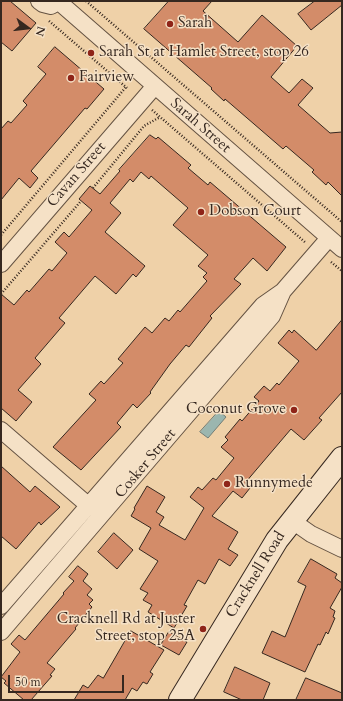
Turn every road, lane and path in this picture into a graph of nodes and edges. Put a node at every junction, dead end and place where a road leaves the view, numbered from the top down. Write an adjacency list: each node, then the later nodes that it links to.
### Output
1 (86, 1): 11 (path)
2 (59, 2): 3 (street); 4 (street, Sarah Street)
3 (41, 8): 5 (path)
4 (154, 86): 13 (street, Sarah Street); 17 (street, Cavan Street)
5 (126, 87): 6 (path); 12 (path)
6 (132, 92)
7 (152, 110): 8 (path)
8 (160, 117): 9 (path); 14 (path)
9 (92, 188)
10 (81, 201): 20 (path)
11 (342, 222)
12 (1, 234)
13 (329, 238): 15 (street, Sarah Street); 19 (street, Cosker Street)
14 (306, 243)
15 (342, 249)
16 (331, 262): 18 (path)
17 (1, 264)
18 (342, 271)
19 (283, 291): 23 (street, Cosker Street); 27 (street, Cosker Street)
20 (1, 294)
21 (1, 430): 23 (street)
22 (342, 458): 24 (street, Cracknell Road)
23 (89, 506): 26 (street, Cosker Street)
24 (291, 520): 25 (street); 28 (street, Cracknell Road)
25 (342, 549)
26 (1, 606)
27 (1, 632)
28 (180, 700)

